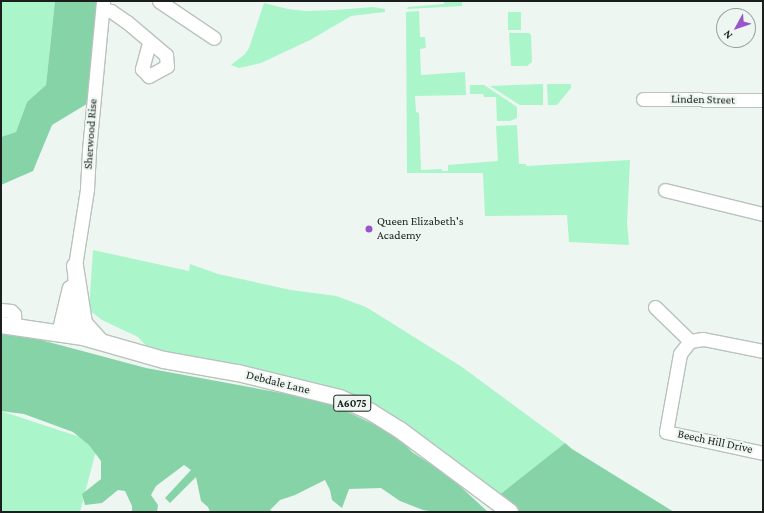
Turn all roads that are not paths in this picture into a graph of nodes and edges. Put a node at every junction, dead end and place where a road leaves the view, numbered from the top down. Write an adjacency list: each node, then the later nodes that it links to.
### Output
1 (159, 1): 3 (street)
2 (103, 5): 5 (street); 10 (street, Sherwood Rise)
3 (177, 6): 4 (street)
4 (214, 38)
5 (149, 42)
6 (643, 99): 7 (street, Linden Street)
7 (763, 100)
8 (665, 190): 9 (street)
9 (763, 214)
10 (75, 266): 14 (street, Sherwood Rise); 16 (main road)
11 (656, 307): 15 (street)
12 (1, 310): 13 (street, Debdale Lane)
13 (8, 326): 14 (main road, Debdale Lane / A6075)
14 (65, 334): 16 (main road, Debdale Lane / A6075)
15 (690, 341): 17 (street); 18 (street, Beech Hill Drive)
16 (101, 342): 19 (main road, Debdale Lane / A6075)
17 (763, 350)
18 (763, 453)
19 (510, 512)

